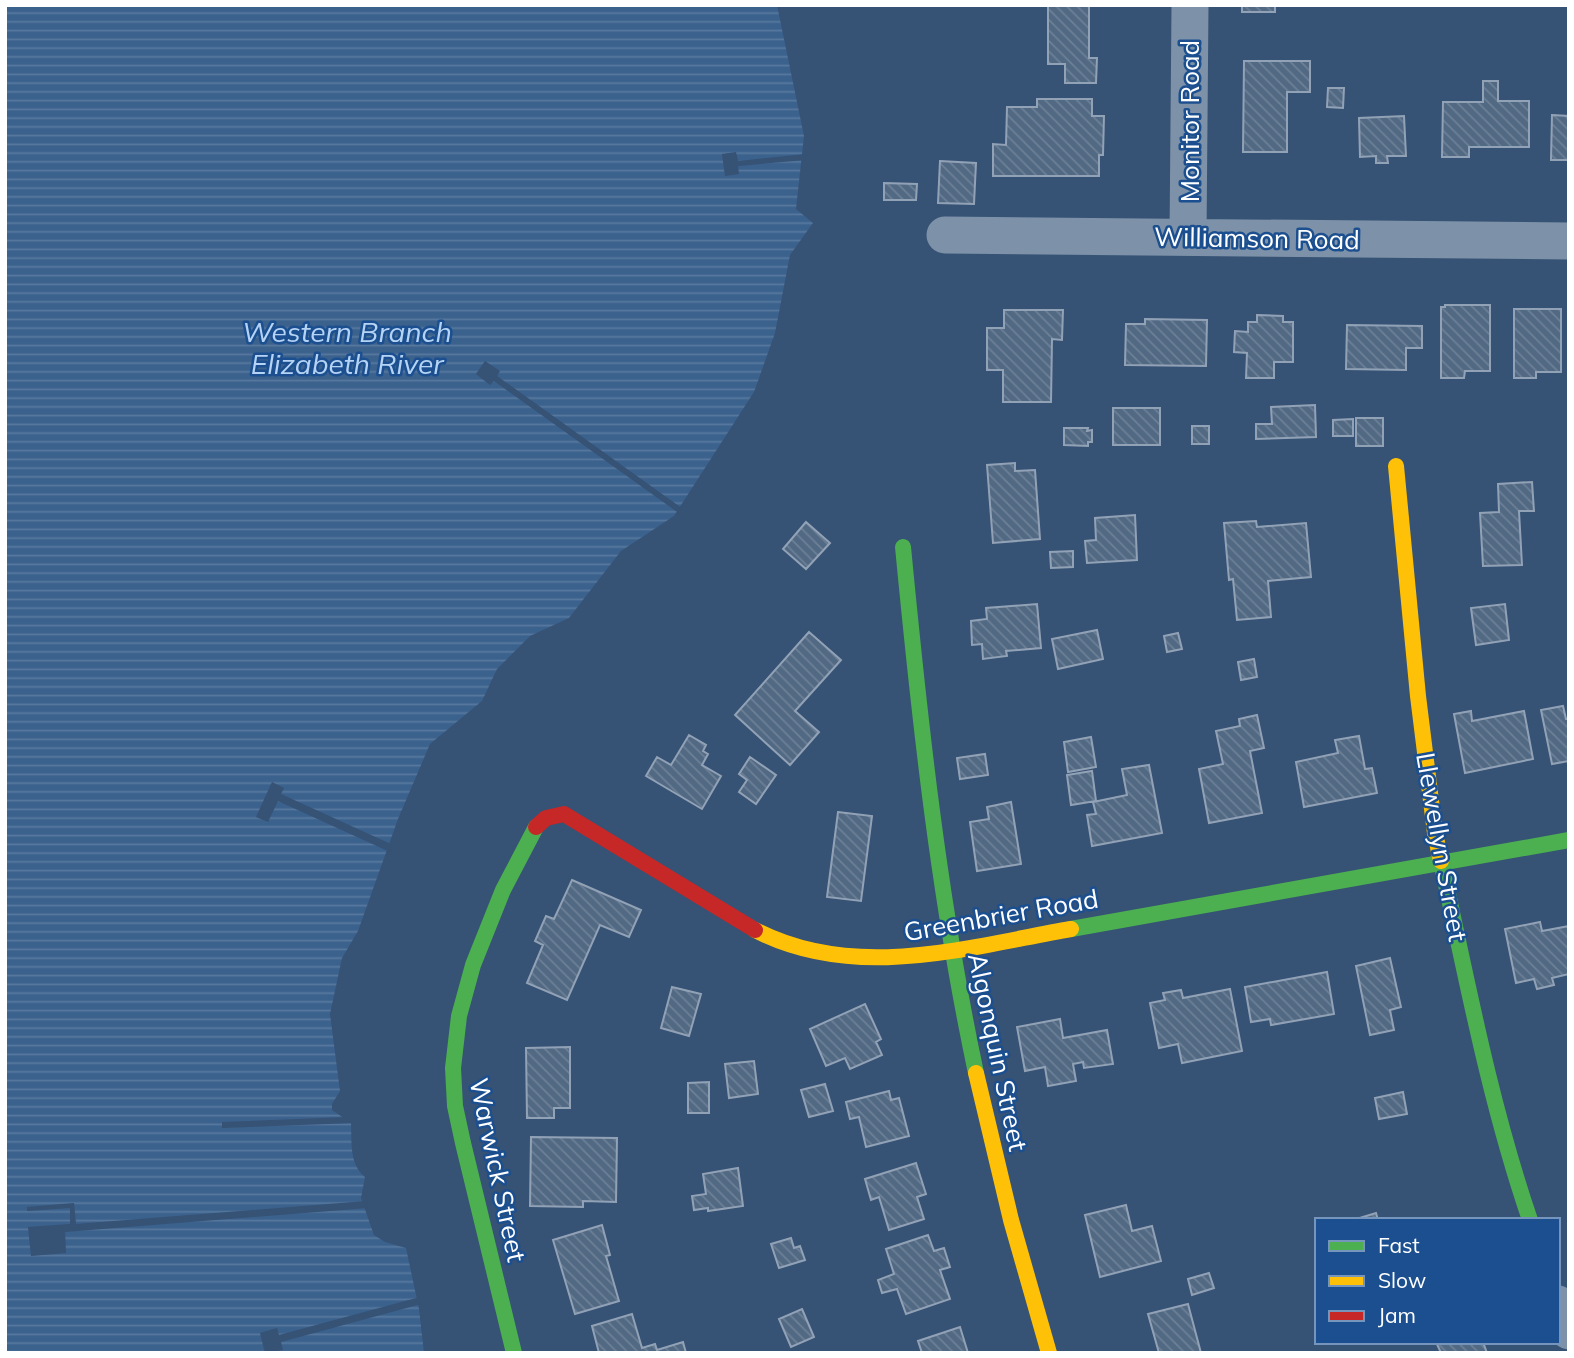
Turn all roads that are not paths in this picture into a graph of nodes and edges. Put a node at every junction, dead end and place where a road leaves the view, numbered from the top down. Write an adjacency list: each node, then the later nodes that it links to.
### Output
1 (1190, 5): 3 (street, Monitor Road)
2 (945, 235): 3 (street, Williamson Road)
3 (1188, 237): 4 (street, Williamson Road)
4 (1569, 241)
5 (1396, 466): 8 (street, Llewellyn Street)
6 (903, 547): 10 (street, Algonquin Street)
7 (1569, 840): 8 (street, Greenbrier Road)
8 (1440, 863): 10 (street, Greenbrier Road); 11 (street, Llewellyn Street)
9 (509, 878): 10 (street, Greenbrier Road); 14 (street, Warwick Street)
10 (952, 953): 15 (street, Algonquin Street)
11 (1529, 1218)
12 (1560, 1309): 13 (street)
13 (1569, 1331)
14 (514, 1353)
15 (1049, 1353)

